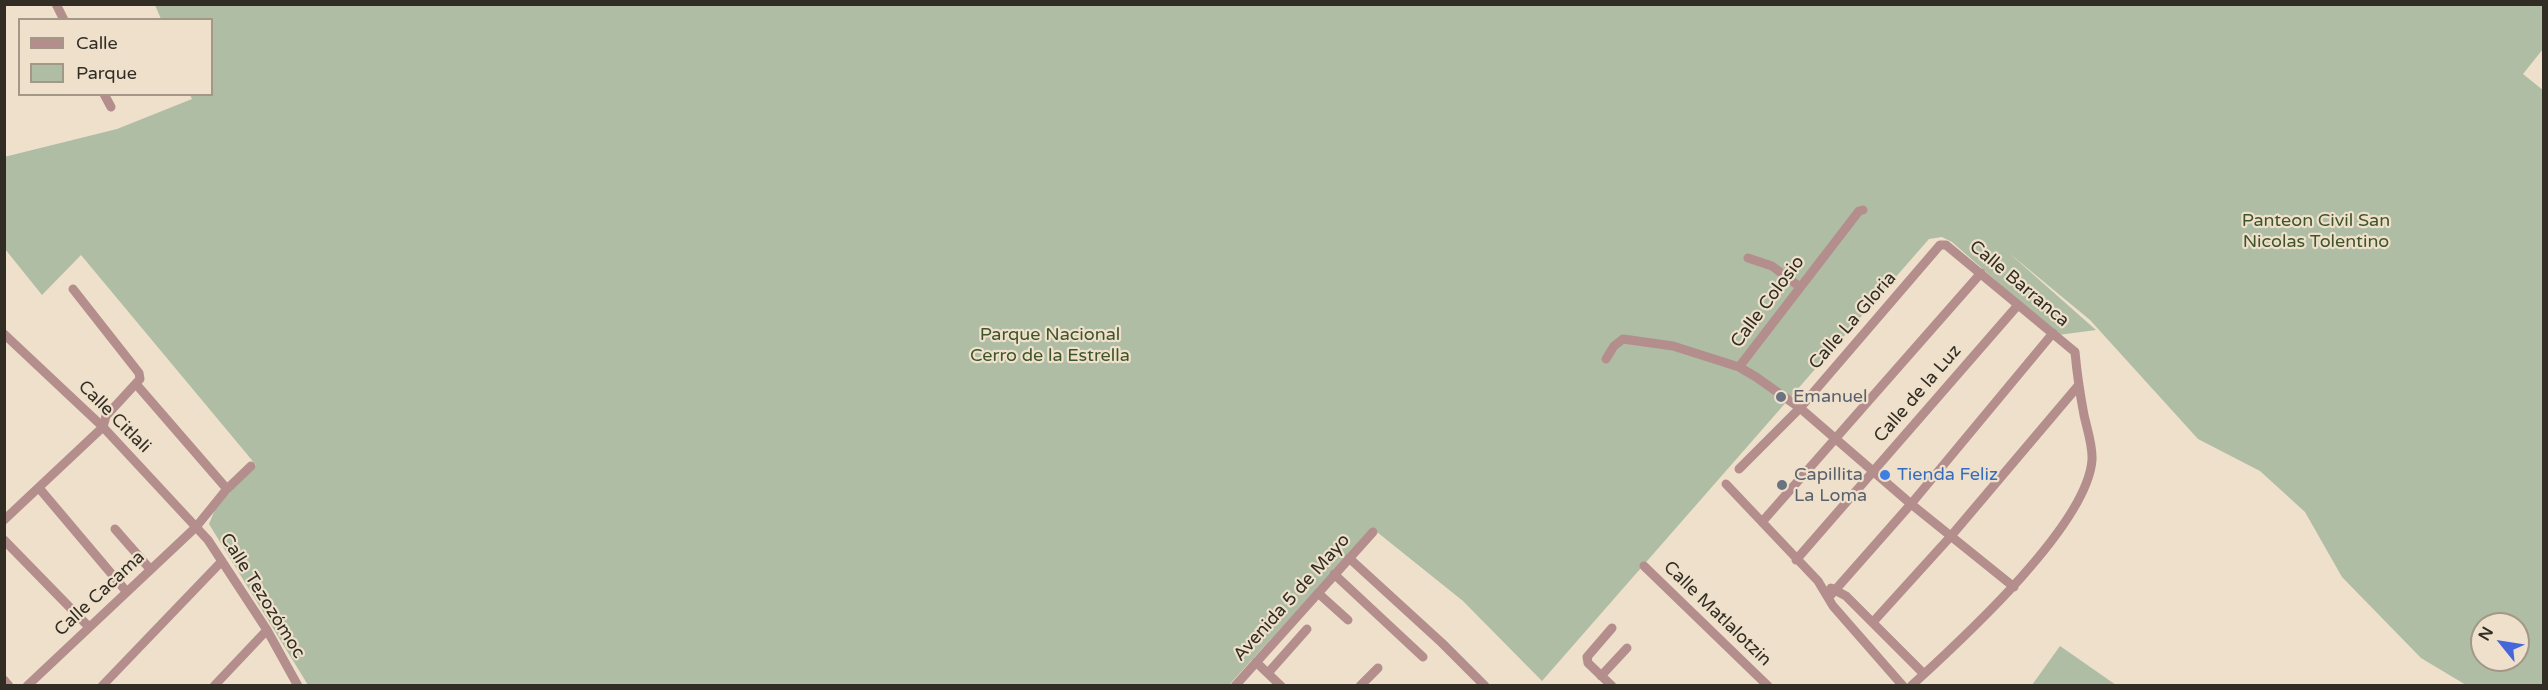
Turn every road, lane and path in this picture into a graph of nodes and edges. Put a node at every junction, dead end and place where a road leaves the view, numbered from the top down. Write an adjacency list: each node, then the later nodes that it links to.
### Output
1 (56, 4): 2 (street)
2 (63, 18)
3 (105, 96): 4 (street)
4 (111, 107)
5 (1863, 210): 9 (street, Calle Colosio)
6 (1940, 245): 8 (street, Calle Barranca); 18 (street, Calle La Gloria)
7 (1748, 258): 9 (street)
8 (1981, 273): 11 (street, Calle Barranca); 20 (street)
9 (1800, 287): 15 (street, Calle Colosio)
10 (73, 289): 16 (street)
11 (2018, 304): 12 (street, Calle Barranca); 23 (street, Calle de la Luz)
12 (2053, 333): 17 (street, Calle Barranca); 27 (street)
13 (6, 340): 19 (street, Calle Citlali)
14 (1606, 359): 15 (street)
15 (1739, 367): 18 (street, Calle Colosio)
16 (136, 384): 19 (street); 26 (street)
17 (2078, 386): 33 (street); 41 (street)
18 (1800, 408): 20 (street, Calle Colosio); 22 (street, Calle La Gloria)
19 (103, 427): 25 (street); 30 (street, Calle Citlali)
20 (1835, 440): 23 (street, Calle Colosio); 29 (street)
21 (251, 466): 26 (street, Calle Cacama)
22 (1739, 469)
23 (1872, 472): 27 (street, Calle Colosio); 36 (street, Calle de la Luz)
24 (1726, 484): 29 (street)
25 (39, 488): 28 (street); 42 (street)
26 (227, 489): 30 (street, Calle Cacama)
27 (1911, 504): 33 (street, Calle Colosio); 44 (street)
28 (4, 520)
29 (1762, 522): 36 (street)
30 (196, 527): 37 (street, Calle Tezozómoc); 39 (street, Calle Cacama)
31 (115, 529): 39 (street)
32 (1372, 532): 35 (street, Avenida 5 de Mayo)
33 (1951, 536): 41 (street, Calle Colosio); 46 (street)
34 (4, 540): 47 (street)
35 (1349, 558): 40 (street, Avenida 5 de Mayo); 67 (street)
36 (1796, 560): 44 (street)
37 (222, 561): 49 (street, Calle Tezozómoc); 61 (street)
38 (1644, 566): 69 (street, Calle Matlalotzin)
39 (150, 569): 42 (street, Calle Cacama)
40 (1334, 574): 43 (street, Avenida 5 de Mayo); 52 (street)
41 (2014, 587): 56 (street)
42 (126, 591): 47 (street, Calle Cacama)
43 (1318, 593): 45 (street); 53 (street, Avenida 5 de Mayo)
44 (1832, 594): 46 (street); 70 (street)
45 (1348, 620)
46 (1873, 622): 56 (street)
47 (88, 627): 60 (street, Calle Cacama)
48 (1612, 628): 57 (street)
49 (267, 630): 62 (street); 63 (street, Calle Tezozómoc)
50 (1307, 630): 55 (street)
51 (1627, 648): 57 (street)
52 (1423, 657)
53 (1256, 662): 55 (street); 64 (street, Avenida 5 de Mayo)
54 (1378, 668): 66 (street)
55 (1268, 673): 65 (street)
56 (1924, 674): 71 (street)
57 (1601, 676): 68 (street)
58 (4, 680): 59 (street)
59 (9, 686)
60 (27, 686)
61 (102, 686)
62 (214, 686)
63 (298, 686)
64 (1235, 686)
65 (1281, 686)
66 (1360, 686)
67 (1485, 686)
68 (1612, 686)
69 (1768, 686)
70 (1902, 686)
71 (1911, 686)

